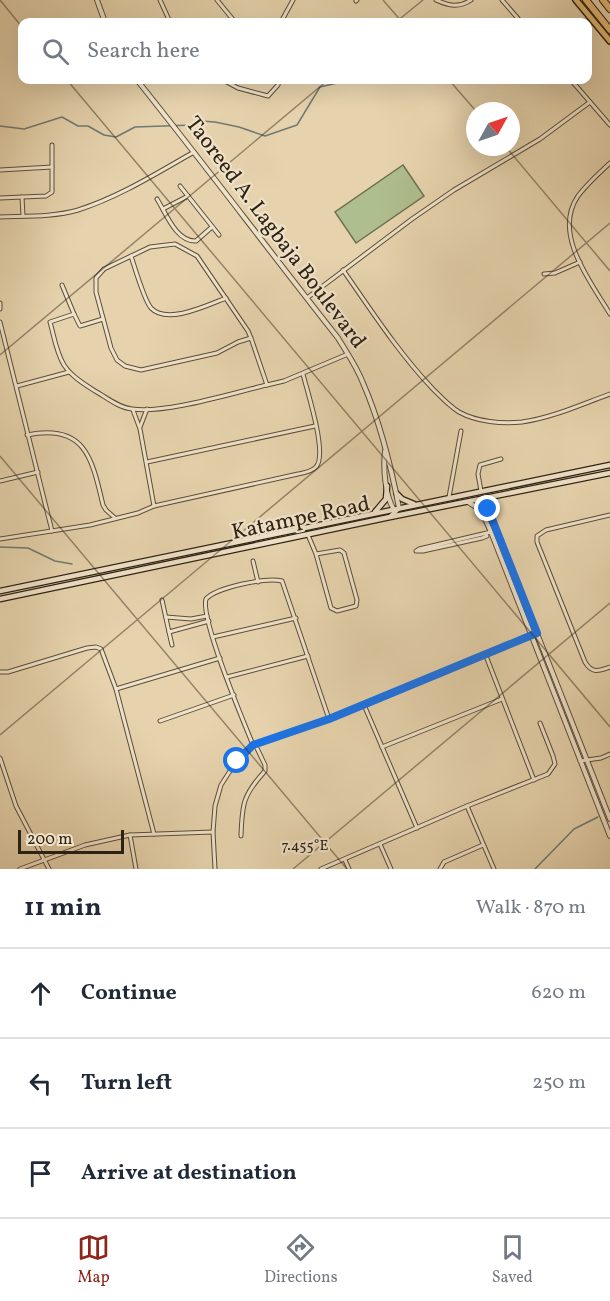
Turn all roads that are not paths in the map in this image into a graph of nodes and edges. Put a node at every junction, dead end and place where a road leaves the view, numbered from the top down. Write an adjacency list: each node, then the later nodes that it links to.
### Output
1 (97, 0): 12 (street)
2 (160, 0): 13 (street)
3 (217, 0): 14 (street)
4 (294, 0): 15 (street)
5 (436, 0): 6 (street)
6 (471, 0)
7 (502, 0): 16 (street)
8 (576, 0): 17 (highway)
9 (603, 0): 11 (highway)
10 (588, 1): 19 (highway)
11 (610, 9)
12 (104, 18)
13 (168, 18)
14 (232, 18)
15 (283, 18)
16 (518, 18)
17 (591, 18)
18 (592, 19): 20 (highway)
19 (610, 30)
20 (610, 41)
21 (140, 84): 28 (street, Taoreed A. Lagbaja Boulevard)
22 (230, 84): 23 (street)
23 (278, 84)
24 (575, 84): 25 (street)
25 (591, 102): 26 (street); 46 (street)
26 (610, 125)
27 (52, 145): 30 (street)
28 (195, 151): 38 (street); 50 (street, Taoreed A. Lagbaja Boulevard)
29 (610, 163): 45 (street)
30 (52, 167): 31 (street); 34 (street)
31 (0, 170)
32 (180, 186): 33 (street)
33 (188, 196): 37 (street); 40 (street)
34 (22, 197): 35 (street); 38 (street)
35 (0, 198)
36 (157, 199): 37 (street)
37 (164, 209): 42 (street)
38 (23, 216): 39 (street)
39 (0, 217)
40 (212, 227): 41 (street); 42 (street)
41 (219, 235)
42 (186, 239): 43 (street)
43 (186, 248): 44 (street); 49 (street)
44 (131, 256): 49 (street); 55 (street)
45 (580, 262): 47 (street); 54 (street)
46 (343, 270): 50 (street); 65 (street)
47 (544, 274)
48 (62, 285): 53 (street)
49 (226, 297): 57 (street)
50 (307, 298): 60 (street, Taoreed A. Lagbaja Boulevard)
51 (0, 303): 52 (street)
52 (0, 309)
53 (74, 314): 55 (street); 61 (street)
54 (610, 314)
55 (104, 319): 57 (street)
56 (0, 322): 58 (street)
57 (251, 338): 63 (street)
58 (5, 346): 59 (street); 64 (street)
59 (0, 347)
60 (348, 354): 62 (street); 72 (street, Taoreed A. Lagbaja Boulevard)
61 (69, 372): 64 (street); 67 (street)
62 (303, 374): 63 (street); 68 (street)
63 (267, 385): 66 (street)
64 (16, 386): 71 (street)
65 (610, 394)
66 (147, 409): 67 (street); 69 (street)
67 (133, 410): 69 (street)
68 (315, 426): 74 (street); 86 (street)
69 (140, 429): 74 (street)
70 (461, 431): 83 (street)
71 (27, 435): 76 (street); 92 (street)
72 (385, 447): 79 (street, Taoreed A. Lagbaja Boulevard); 81 (street, Taoreed A. Lagbaja Boulevard)
73 (501, 459): 80 (street)
74 (147, 462): 86 (street)
75 (610, 465): 80 (main road, Katampe Road)
76 (38, 472): 78 (street); 93 (street)
77 (610, 473): 82 (main road, Katampe Road)
78 (0, 481)
79 (387, 486): 87 (street, Taoreed A. Lagbaja Boulevard); 88 (main road)
80 (481, 491): 83 (main road, Katampe Road)
81 (397, 494): 85 (main road); 87 (street, Taoreed A. Lagbaja Boulevard)
82 (490, 496): 84 (main road, Katampe Road); 111 (street)
83 (449, 497): 85 (main road, Katampe Road)
84 (468, 502): 89 (main road, Katampe Road); 94 (street)
85 (417, 504): 87 (main road, Katampe Road)
86 (154, 507): 92 (street)
87 (396, 510): 88 (main road, Katampe Road); 89 (street); 91 (street)
88 (375, 513): 101 (main road, Katampe Road)
89 (403, 514): 91 (main road, Katampe Road)
90 (610, 514): 118 (street)
91 (390, 517): 95 (main road, Katampe Road)
92 (115, 518): 93 (street)
93 (52, 531): 96 (street)
94 (488, 532): 97 (street); 112 (street)
95 (308, 535): 98 (street); 102 (main road, Katampe Road)
96 (0, 539)
97 (441, 545): 97 (street)
98 (316, 554): 98 (street)
99 (253, 561): 100 (street)
100 (258, 582): 105 (street); 106 (street)
101 (0, 591)
102 (0, 599)
103 (162, 600): 104 (street)
104 (166, 616): 107 (street); 110 (street)
105 (207, 616): 107 (street); 108 (street)
106 (296, 618): 113 (street); 115 (street)
107 (190, 619): 109 (street)
108 (209, 621): 109 (street); 113 (street)
109 (192, 626): 110 (street)
110 (169, 632): 114 (street)
111 (537, 633): 112 (street); 132 (street)
112 (531, 636): 116 (street); 133 (street)
113 (212, 637): 117 (street)
114 (172, 645)
115 (308, 656): 120 (street); 125 (street)
116 (486, 656): 123 (street); 124 (street)
117 (220, 658): 120 (street); 121 (street)
118 (610, 667)
119 (0, 672): 121 (street)
120 (226, 677): 122 (street)
121 (116, 688): 139 (street)
122 (234, 695): 126 (street); 128 (street)
123 (502, 699): 129 (street); 134 (street)
124 (364, 705): 125 (street); 129 (street)
125 (329, 719): 128 (street)
126 (160, 721)
127 (540, 723): 134 (street)
128 (254, 745): 138 (street); 141 (street)
129 (382, 747): 137 (street)
130 (610, 754): 132 (street)
131 (0, 758): 145 (street)
132 (587, 760): 133 (street); 136 (street)
133 (580, 761): 142 (street)
134 (534, 780): 135 (street)
135 (467, 806): 137 (street); 144 (street)
136 (610, 819)
137 (417, 828): 143 (street)
138 (213, 832): 139 (street); 150 (street)
139 (154, 834): 140 (street)
140 (130, 835): 145 (street); 149 (street)
141 (241, 836)
142 (610, 836)
143 (380, 844): 146 (street); 153 (street)
144 (483, 845): 154 (street); 155 (street)
145 (43, 859): 147 (street); 148 (street)
146 (345, 860): 151 (street); 152 (street)
147 (20, 869)
148 (49, 869)
149 (136, 869)
150 (215, 869)
151 (321, 869)
152 (349, 869)
153 (391, 869)
154 (440, 869)
155 (494, 869)

